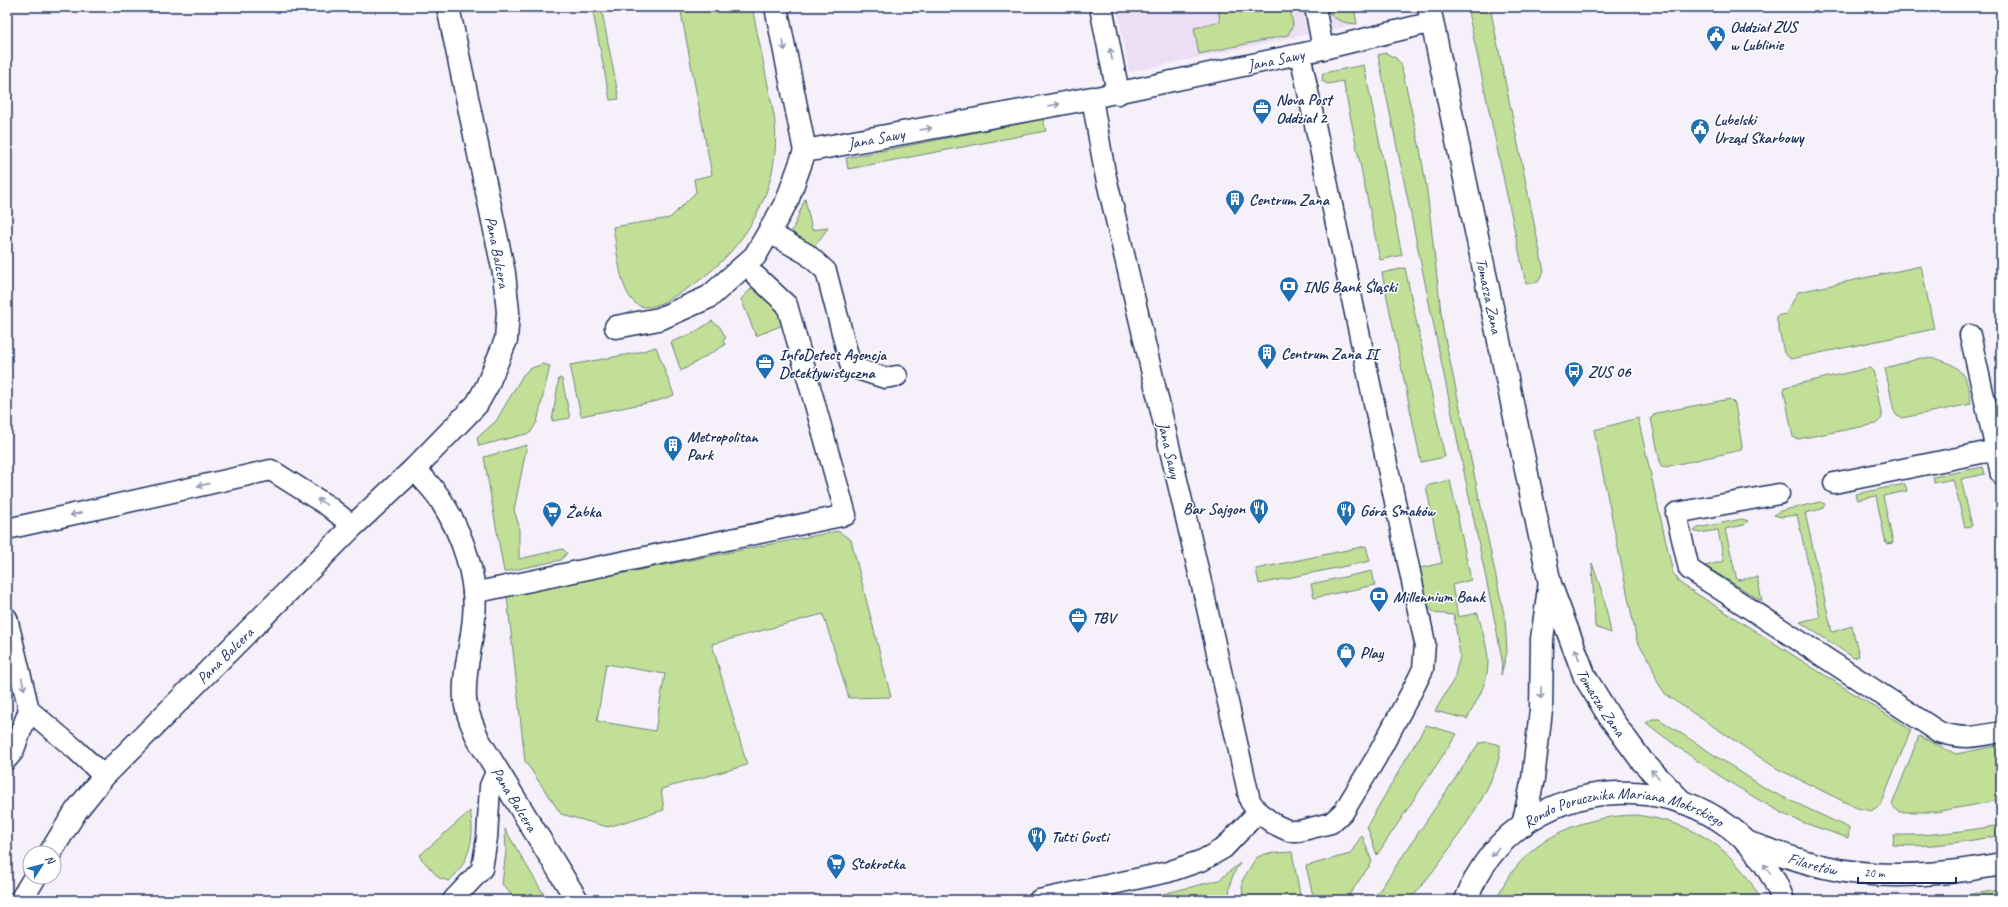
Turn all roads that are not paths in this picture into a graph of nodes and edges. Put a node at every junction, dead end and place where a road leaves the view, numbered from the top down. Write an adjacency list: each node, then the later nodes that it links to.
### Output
1 (448, 7): 17 (street, Pana Balcera)
2 (776, 7): 10 (street, one-way to 10)
3 (1101, 7): 8 (street, one-way to 3)
4 (1314, 7): 6 (lane)
5 (1431, 15): 6 (lane, Jana Sawy); 23 (street, Tomasza Zana)
6 (1323, 49): 7 (lane, Jana Sawy)
7 (1300, 54): 8 (lane, Jana Sawy); 32 (lane)
8 (1118, 93): 9 (lane, Jana Sawy)
9 (1092, 98): 10 (street, Jana Sawy, one-way to 9); 32 (lane, Jana Sawy)
10 (805, 151): 11 (street)
11 (770, 233): 13 (street); 15 (lane)
12 (756, 276): 24 (lane)
13 (616, 327)
14 (1970, 335): 16 (lane)
15 (897, 376)
16 (1998, 450): 18 (lane); 19 (lane)
17 (414, 469): 21 (street, Pana Balcera); 24 (street, Pana Balcera)
18 (2001, 475)
19 (1834, 483)
20 (1779, 494): 27 (lane)
21 (353, 526): 22 (lane, one-way to 22); 30 (street, Pana Balcera)
22 (7, 529)
23 (1550, 584): 31 (street, Tomasza Zana, one-way to 23); 33 (street, Tomasza Zana, one-way to 33)
24 (473, 593): 29 (street, Pana Balcera)
25 (7, 618): 26 (lane, one-way to 26)
26 (29, 710): 28 (lane); 30 (lane)
27 (2001, 732)
28 (7, 759)
29 (497, 770): 40 (lane); 41 (street, Pana Balcera)
30 (104, 776): 35 (street, Pana Balcera)
31 (1682, 802): 33 (street, Rondo Porucznika Mariana Mokrskiego); 34 (street, Rondo Porucznika Mariana Mokrskiego)
32 (1254, 807): 42 (lane)
33 (1523, 826): 38 (street, Rondo Porucznika Mariana Mokrskiego, one-way to 38)
34 (1746, 842): 36 (street, Filaretów); 44 (street, Rondo Porucznika Mariana Mokrskiego, one-way to 34)
35 (55, 845)
36 (2001, 864)
37 (30, 885): 39 (street)
38 (1470, 892): 43 (street)
39 (21, 900)
40 (453, 900)
41 (578, 900)
42 (1039, 900)
43 (1452, 900)
44 (1783, 900)

